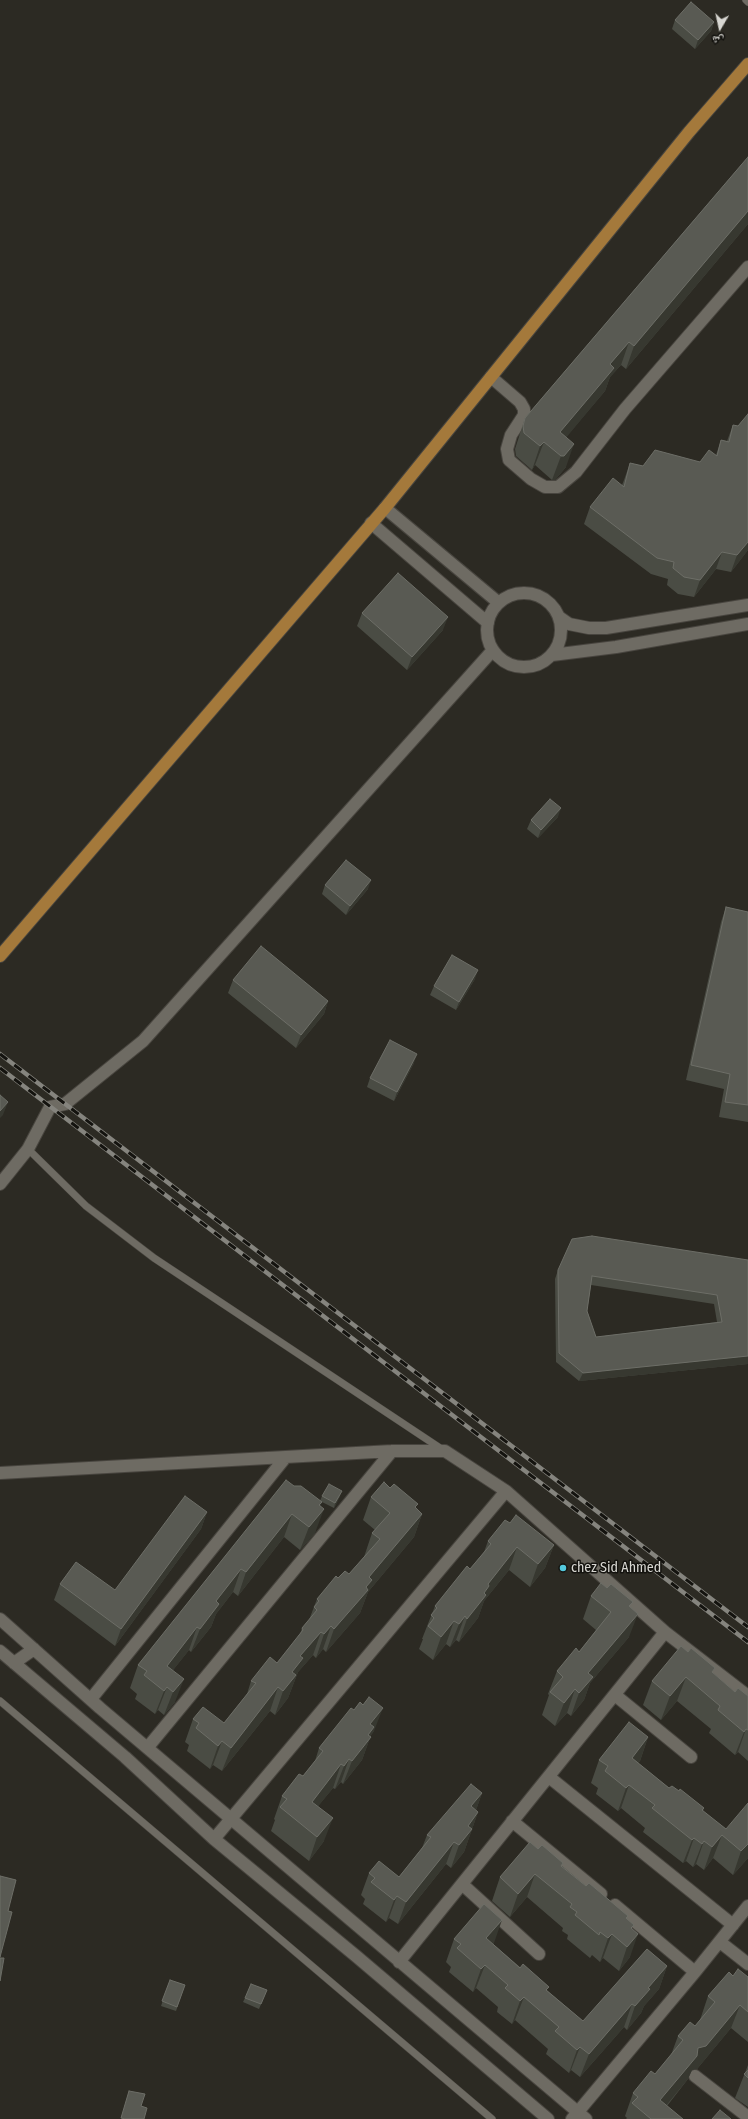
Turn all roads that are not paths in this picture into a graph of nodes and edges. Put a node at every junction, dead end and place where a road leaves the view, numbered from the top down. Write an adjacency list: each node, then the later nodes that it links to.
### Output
1 (748, 64): 3 (main road)
2 (748, 267): 3 (street)
3 (491, 377): 4 (main road)
4 (385, 508): 5 (main road); 6 (street)
5 (371, 523): 9 (street); 13 (main road)
6 (499, 603): 8 (street); 9 (street)
7 (748, 605): 8 (street)
8 (559, 617): 12 (street)
9 (488, 623): 11 (street)
10 (748, 624): 12 (street)
11 (492, 650): 12 (street); 14 (street)
12 (552, 655)
13 (3, 953)
14 (28, 1149): 15 (street); 17 (lane)
15 (0, 1184)
16 (392, 1451): 17 (street); 18 (street); 30 (street)
17 (445, 1451): 20 (street)
18 (285, 1458): 19 (street); 28 (street)
19 (0, 1473)
20 (506, 1490): 22 (street); 33 (street)
21 (0, 1619): 23 (street)
22 (665, 1632): 26 (street); 27 (street)
23 (34, 1649): 25 (street); 28 (street)
24 (0, 1651): 25 (street)
25 (14, 1663): 35 (street)
26 (615, 1695): 31 (street); 32 (street)
27 (748, 1696)
28 (91, 1699): 30 (street)
29 (0, 1701): 47 (lane)
30 (148, 1747): 33 (street)
31 (691, 1757)
32 (549, 1777): 34 (street); 38 (street)
33 (233, 1819): 35 (street); 41 (street)
34 (512, 1820): 36 (street); 43 (street)
35 (214, 1839): 48 (street)
36 (462, 1884): 40 (street); 41 (street)
37 (748, 1906): 38 (street)
38 (732, 1925): 39 (street)
39 (720, 1942): 42 (street); 43 (street)
40 (539, 1954)
41 (399, 1962): 45 (street)
42 (748, 1964)
43 (695, 1972): 45 (street)
44 (695, 2076): 46 (street)
45 (578, 2117)
46 (748, 2117)
47 (492, 2119)
48 (548, 2119)

